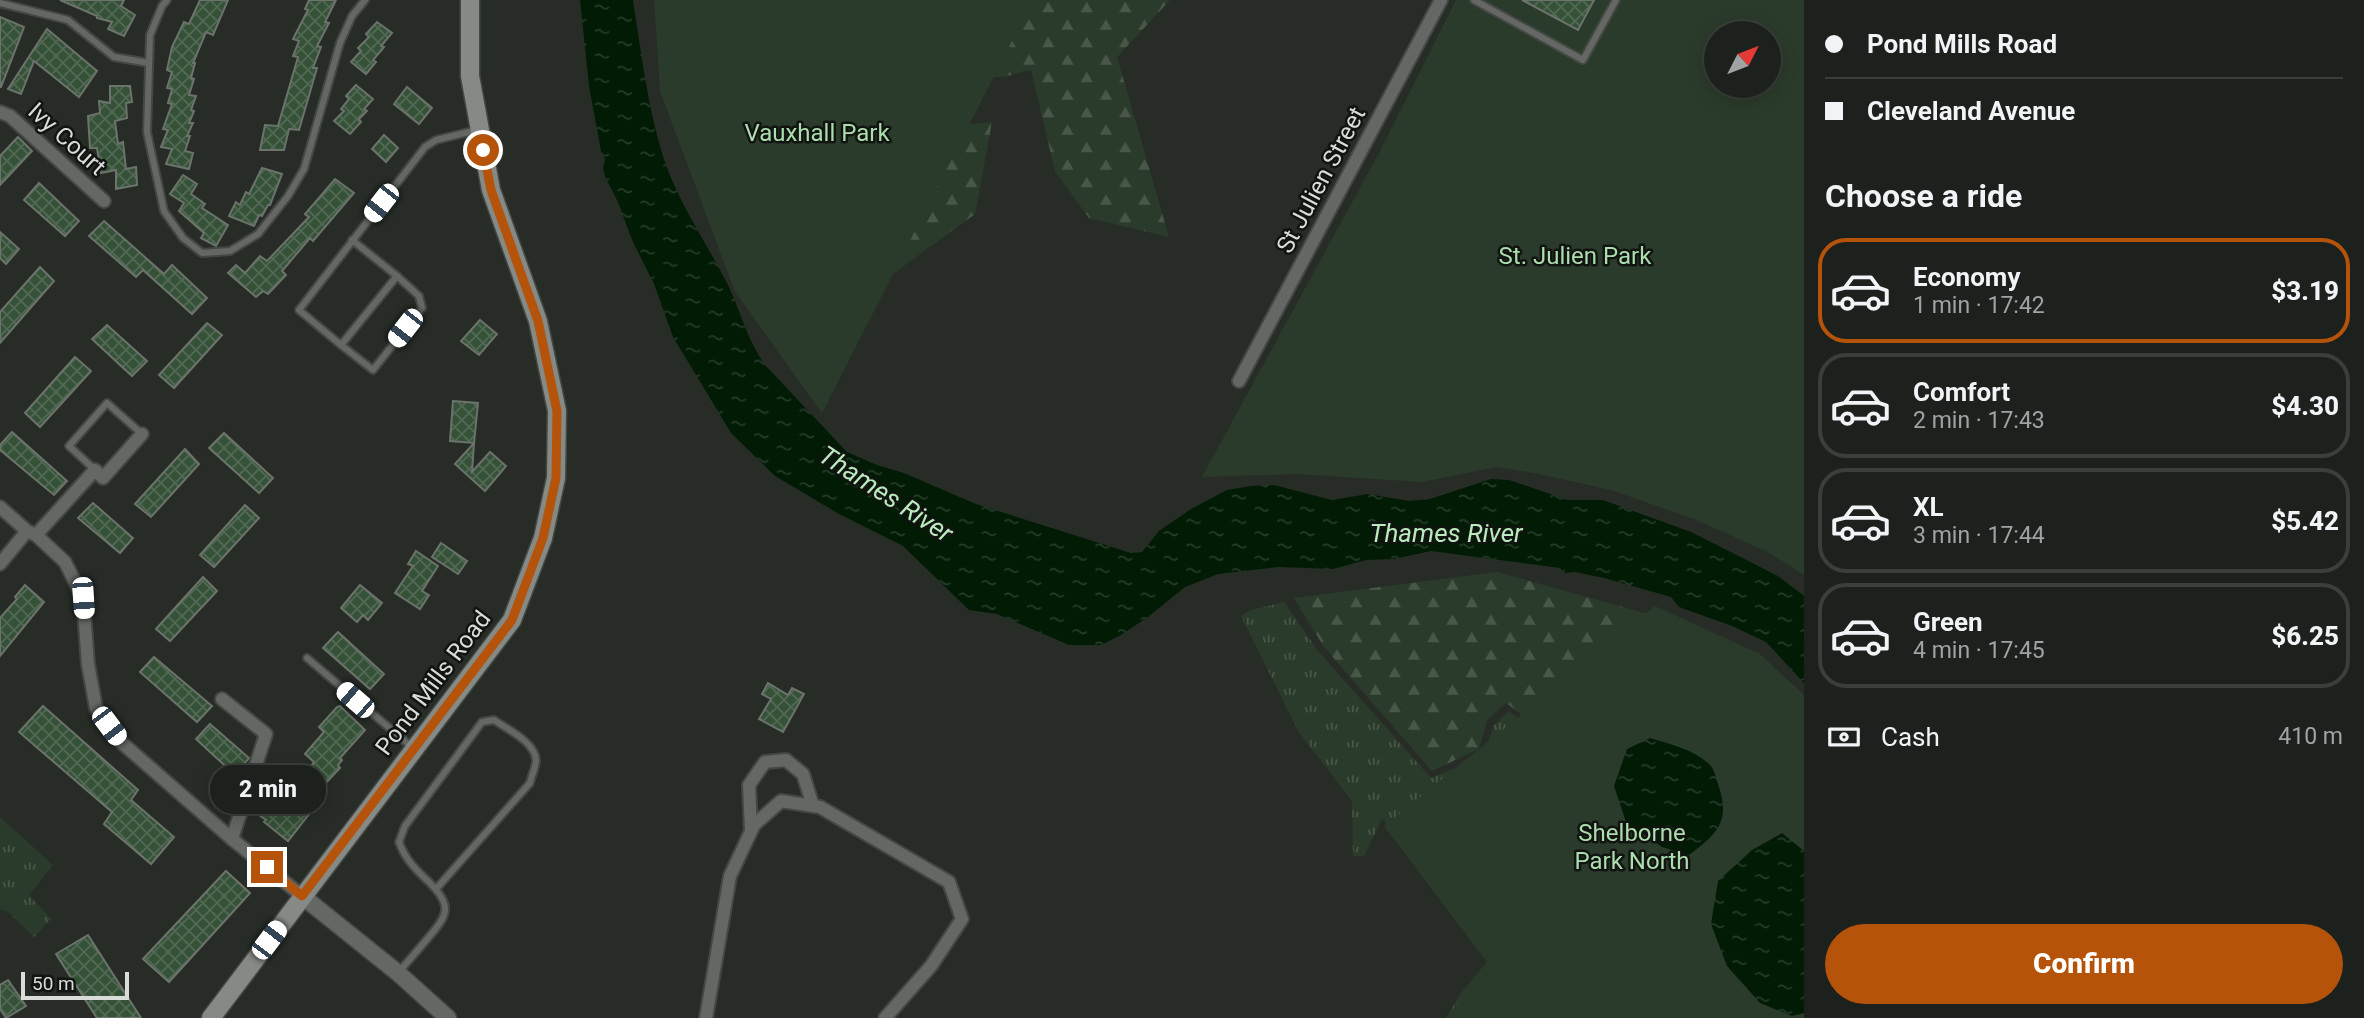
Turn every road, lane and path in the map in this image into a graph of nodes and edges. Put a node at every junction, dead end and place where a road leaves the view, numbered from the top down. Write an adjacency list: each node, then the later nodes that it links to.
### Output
1 (167, 0): 11 (lane)
2 (365, 0): 11 (lane)
3 (463, 0): 4 (lane)
4 (470, 0): 13 (main road, Pond Mills Road)
5 (1441, 0): 18 (street, St Julien Street)
6 (1474, 0): 10 (lane)
7 (1495, 0): 10 (lane)
8 (1616, 0): 10 (lane)
9 (0, 3): 11 (lane)
10 (1490, 9)
11 (149, 63)
12 (0, 112): 14 (street, Ivy Court)
13 (479, 130): 15 (lane); 26 (main road, Pond Mills Road)
14 (104, 201)
15 (352, 240): 16 (lane); 17 (lane)
16 (397, 276): 17 (lane); 17 (lane)
17 (341, 345)
18 (1239, 381)
19 (142, 434): 20 (street); 20 (lane)
20 (94, 470): 22 (street)
21 (0, 507): 22 (street)
22 (32, 533): 23 (street); 29 (street)
23 (0, 564)
24 (307, 658): 26 (lane)
25 (222, 699): 29 (street)
26 (414, 749): 31 (main road, Pond Mills Road)
27 (813, 806): 28 (street); 28 (street); 36 (street)
28 (751, 830): 35 (street)
29 (232, 839): 31 (street)
30 (436, 889): 30 (lane); 32 (lane)
31 (302, 896): 32 (street); 33 (main road, Pond Mills Road)
32 (398, 973): 34 (street)
33 (211, 1018)
34 (448, 1018)
35 (706, 1018)
36 (885, 1018)

